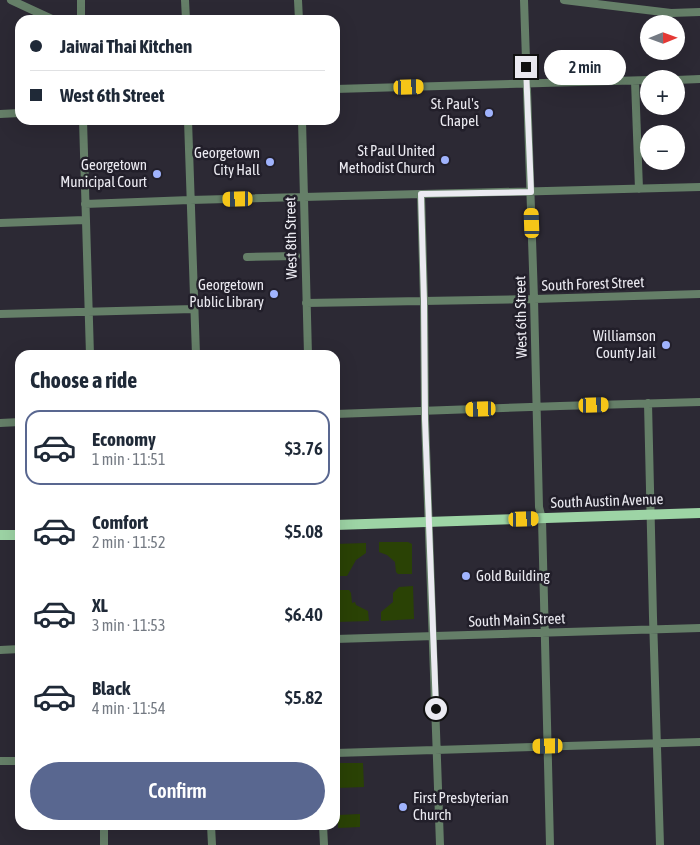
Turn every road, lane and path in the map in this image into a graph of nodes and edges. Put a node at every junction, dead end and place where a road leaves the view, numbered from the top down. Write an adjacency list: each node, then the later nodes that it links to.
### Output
1 (11, 0): 8 (street)
2 (81, 0): 9 (street)
3 (185, 0): 10 (street)
4 (298, 0): 11 (street)
5 (524, 0): 16 (street, West 6th Street)
6 (564, 0): 7 (street)
7 (700, 12)
8 (43, 15)
9 (81, 15)
10 (186, 15)
11 (299, 15)
12 (700, 79): 13 (street)
13 (685, 80)
14 (635, 81): 15 (street); 16 (street); 24 (street)
15 (640, 81)
16 (527, 83): 17 (street); 25 (street, West 6th Street)
17 (340, 89)
18 (15, 113): 19 (street)
19 (0, 114)
20 (83, 125): 29 (street)
21 (188, 125): 28 (street)
22 (302, 125): 27 (street, West 8th Street)
23 (700, 187): 24 (street)
24 (639, 189): 25 (street)
25 (531, 192): 26 (street); 35 (street, West 6th Street)
26 (421, 194): 27 (street); 36 (street)
27 (304, 198): 28 (street); 37 (street, West 8th Street)
28 (190, 200): 29 (street); 38 (street)
29 (85, 204): 30 (street)
30 (85, 220): 31 (street); 39 (street)
31 (0, 223)
32 (296, 256): 33 (street)
33 (248, 257)
34 (700, 294): 35 (street, South Forest Street)
35 (534, 299): 36 (street, South Forest Street); 47 (street, West 6th Street)
36 (424, 301): 37 (street, South Forest Street); 48 (street)
37 (306, 303): 44 (street, West 8th Street)
38 (194, 309): 39 (street); 43 (street)
39 (88, 312): 40 (street); 42 (street)
40 (0, 313): 41 (street)
41 (0, 319)
42 (90, 350)
43 (196, 350)
44 (308, 350)
45 (700, 402): 46 (street)
46 (648, 403): 47 (street); 53 (street)
47 (537, 406): 48 (street); 54 (street, West 6th Street)
48 (425, 411): 49 (street); 55 (street)
49 (340, 414)
50 (15, 422): 51 (street)
51 (0, 423)
52 (700, 513): 53 (main road, South Austin Avenue)
53 (651, 514): 54 (main road, South Austin Avenue); 60 (street)
54 (542, 519): 55 (main road, South Austin Avenue); 61 (street, West 6th Street)
55 (428, 522): 56 (main road, South Austin Avenue); 62 (street)
56 (340, 525)
57 (15, 535): 58 (main road)
58 (0, 536)
59 (700, 628): 60 (street, South Main Street)
60 (653, 630): 61 (street, South Main Street); 67 (street)
61 (546, 633): 62 (street, South Main Street); 68 (street, West 6th Street)
62 (432, 636): 63 (street, South Main Street); 69 (street)
63 (340, 639)
64 (15, 649): 65 (street)
65 (0, 650)
66 (700, 742): 67 (street)
67 (657, 744): 68 (street); 81 (street)
68 (548, 746): 69 (street); 80 (street, West 6th Street)
69 (437, 750): 70 (street); 79 (street)
70 (340, 752)
71 (0, 761): 72 (street)
72 (15, 761)
73 (104, 830): 76 (street)
74 (211, 830): 77 (street)
75 (323, 830): 78 (street)
76 (104, 845)
77 (212, 845)
78 (324, 845)
79 (440, 845)
80 (550, 845)
81 (660, 845)

